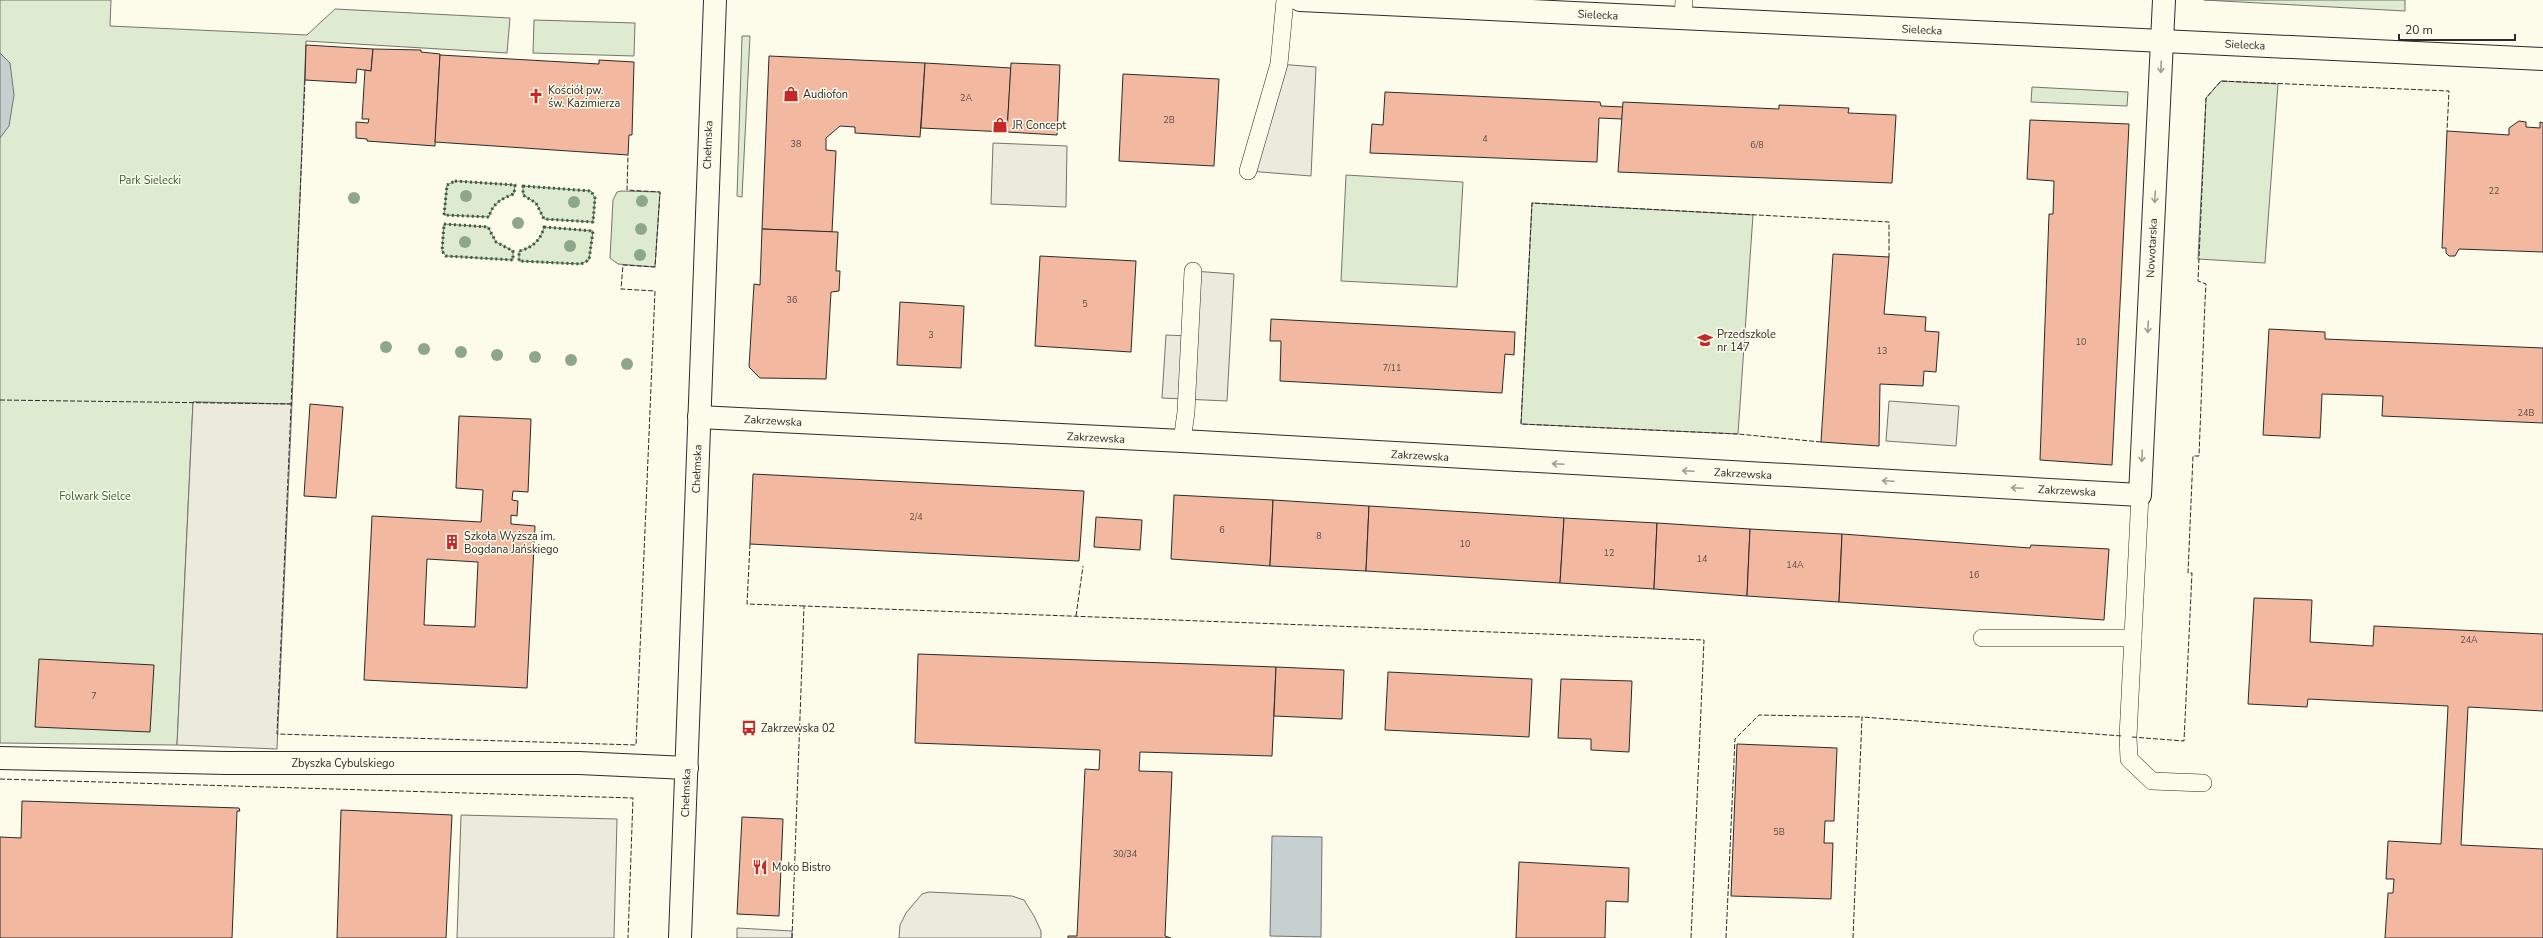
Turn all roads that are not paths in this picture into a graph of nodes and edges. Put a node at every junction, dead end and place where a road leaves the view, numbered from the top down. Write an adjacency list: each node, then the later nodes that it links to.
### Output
1 (715, 0): 10 (street, Chełmska)
2 (1284, 0): 8 (lane)
3 (1300, 0): 5 (street, Sielecka)
4 (2164, 0): 6 (street, Nowotarska)
5 (1683, 10): 6 (street, Sielecka)
6 (2162, 41): 7 (street, Sielecka); 12 (street, Nowotarska, one-way to 12)
7 (2543, 58)
8 (1248, 171)
9 (1193, 271): 11 (lane)
10 (699, 417): 11 (street, Zakrzewska); 16 (street, Chełmska)
11 (1182, 441): 12 (street, Zakrzewska, one-way to 11)
12 (2140, 495): 14 (lane)
13 (1982, 638): 14 (lane)
14 (2133, 638): 17 (lane)
15 (0, 758): 16 (street, Zbyszka Cybulskiego)
16 (687, 768): 18 (street, Chełmska)
17 (2203, 783)
18 (680, 938)

